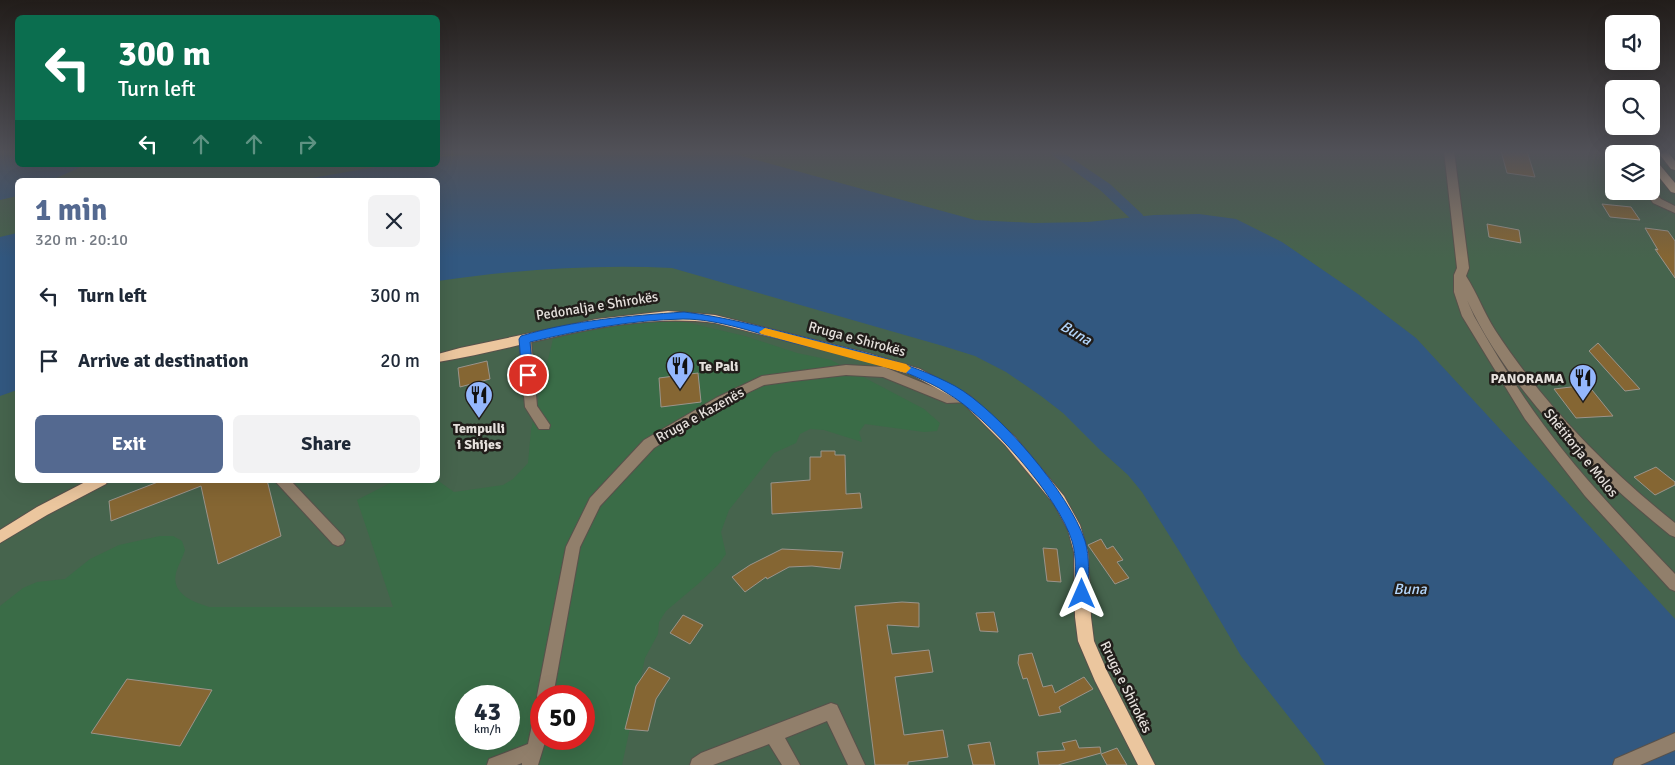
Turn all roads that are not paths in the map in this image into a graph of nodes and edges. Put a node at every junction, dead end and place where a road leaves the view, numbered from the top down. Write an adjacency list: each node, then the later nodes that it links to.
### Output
1 (1453, 187): 4 (street, Shëtitorja e Molos)
2 (1656, 200): 3 (street)
3 (1675, 210)
4 (1460, 275): 11 (street, Shëtitorja e Molos); 14 (street, Shëtitorja e Molos)
5 (524, 339): 6 (main road, Rruga e Shirokës); 7 (main road, Rruga e Shirokës); 8 (street)
6 (440, 358)
7 (966, 399): 15 (street, Rruga e Kazenës); 25 (main road, Rruga e Shirokës)
8 (544, 425)
9 (95, 483): 12 (main road)
10 (283, 483): 13 (street)
11 (1675, 531)
12 (0, 537)
13 (338, 540)
14 (1675, 584)
15 (547, 685)
16 (772, 734): 22 (street); 23 (street); 24 (street)
17 (1675, 741): 26 (street)
18 (531, 750): 20 (street)
19 (535, 750): 21 (street)
20 (495, 765)
21 (530, 765)
22 (698, 765)
23 (792, 765)
24 (857, 765)
25 (1147, 765)
26 (1621, 765)

